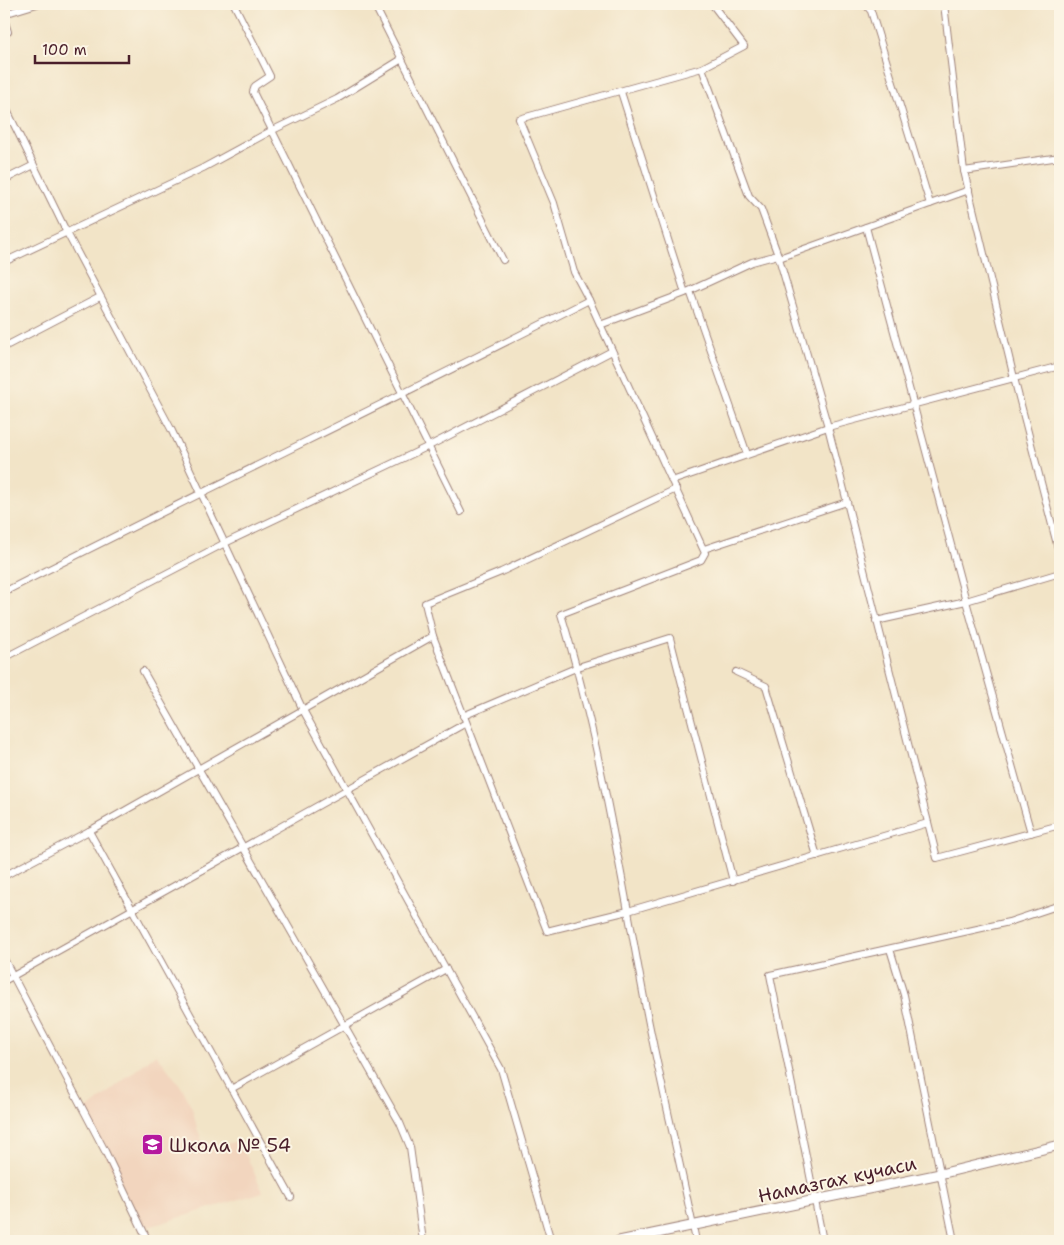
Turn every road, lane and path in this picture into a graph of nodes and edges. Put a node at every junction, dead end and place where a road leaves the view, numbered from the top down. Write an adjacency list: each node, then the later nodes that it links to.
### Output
1 (37, 4): 7 (street)
2 (234, 4): 15 (street)
3 (374, 4): 11 (street)
4 (712, 4): 12 (street)
5 (865, 4): 21 (street)
6 (944, 4): 18 (street)
7 (22, 6): 8 (street)
8 (4, 14)
9 (4, 19): 10 (street)
10 (4, 34)
11 (402, 58): 15 (street); 25 (street)
12 (702, 68): 13 (street); 24 (street)
13 (621, 92): 27 (street); 29 (street)
14 (4, 106): 17 (street)
15 (271, 131): 23 (street); 35 (street)
16 (1060, 157): 18 (street)
17 (32, 166): 19 (street); 23 (street)
18 (964, 171): 20 (street)
19 (4, 180)
20 (969, 190): 21 (street); 34 (street)
21 (930, 204): 22 (street)
22 (866, 227): 24 (street); 36 (street)
23 (66, 231): 26 (street); 28 (street)
24 (779, 256): 27 (street); 37 (street)
25 (503, 260)
26 (4, 262)
27 (687, 292): 30 (street); 39 (street)
28 (100, 297): 31 (street); 42 (street)
29 (589, 300): 30 (street); 35 (street)
30 (600, 325): 32 (street)
31 (4, 347)
32 (612, 351): 38 (street); 40 (street)
33 (1060, 366): 34 (street)
34 (1014, 378): 36 (street); 47 (street)
35 (404, 394): 38 (street); 42 (street)
36 (912, 403): 37 (street); 50 (street)
37 (828, 427): 39 (street); 43 (street)
38 (429, 446): 44 (street); 45 (street)
39 (747, 454): 40 (street)
40 (672, 481): 41 (street)
41 (676, 489): 46 (street); 52 (street)
42 (199, 492): 45 (street); 49 (street)
43 (847, 502): 46 (street); 51 (street)
44 (461, 512)
45 (223, 544): 53 (street); 57 (street)
46 (704, 549): 54 (street)
47 (1060, 556)
48 (1060, 573): 50 (street)
49 (4, 592)
50 (966, 601): 51 (street); 64 (street)
51 (876, 621): 61 (street)
52 (433, 636): 57 (street); 58 (street)
53 (4, 658)
54 (578, 667): 58 (street); 68 (street); 71 (street)
55 (143, 671): 59 (street)
56 (736, 672): 66 (street)
57 (303, 710): 59 (street); 60 (street)
58 (464, 720): 60 (street); 71 (street)
59 (198, 768): 63 (street); 65 (street)
60 (347, 788): 65 (street); 74 (street)
61 (928, 823): 64 (street); 66 (street)
62 (1060, 825): 64 (street)
63 (89, 831): 67 (street); 70 (street)
64 (1031, 833)
65 (243, 847): 70 (street); 77 (street)
66 (817, 856): 68 (street)
67 (4, 876)
68 (733, 881): 71 (street)
69 (1060, 905): 72 (street)
70 (131, 911): 75 (street); 78 (street)
71 (628, 911): 83 (street)
72 (890, 949): 80 (street); 82 (street)
73 (4, 959): 75 (street)
74 (446, 969): 77 (street); 86 (street)
75 (14, 977): 76 (street); 84 (street)
76 (4, 981)
77 (345, 1027): 78 (street); 85 (street)
78 (231, 1090): 81 (street)
79 (1060, 1145): 80 (street, Намазгах кучаси)
80 (940, 1174): 82 (street, Намазгах кучаси); 90 (street)
81 (291, 1197)
82 (815, 1200): 83 (street, Намазгах кучаси); 89 (street)
83 (693, 1226): 87 (street, Намазгах кучаси); 88 (street)
84 (148, 1241)
85 (423, 1241)
86 (551, 1241)
87 (619, 1241)
88 (696, 1241)
89 (824, 1241)
90 (954, 1241)

